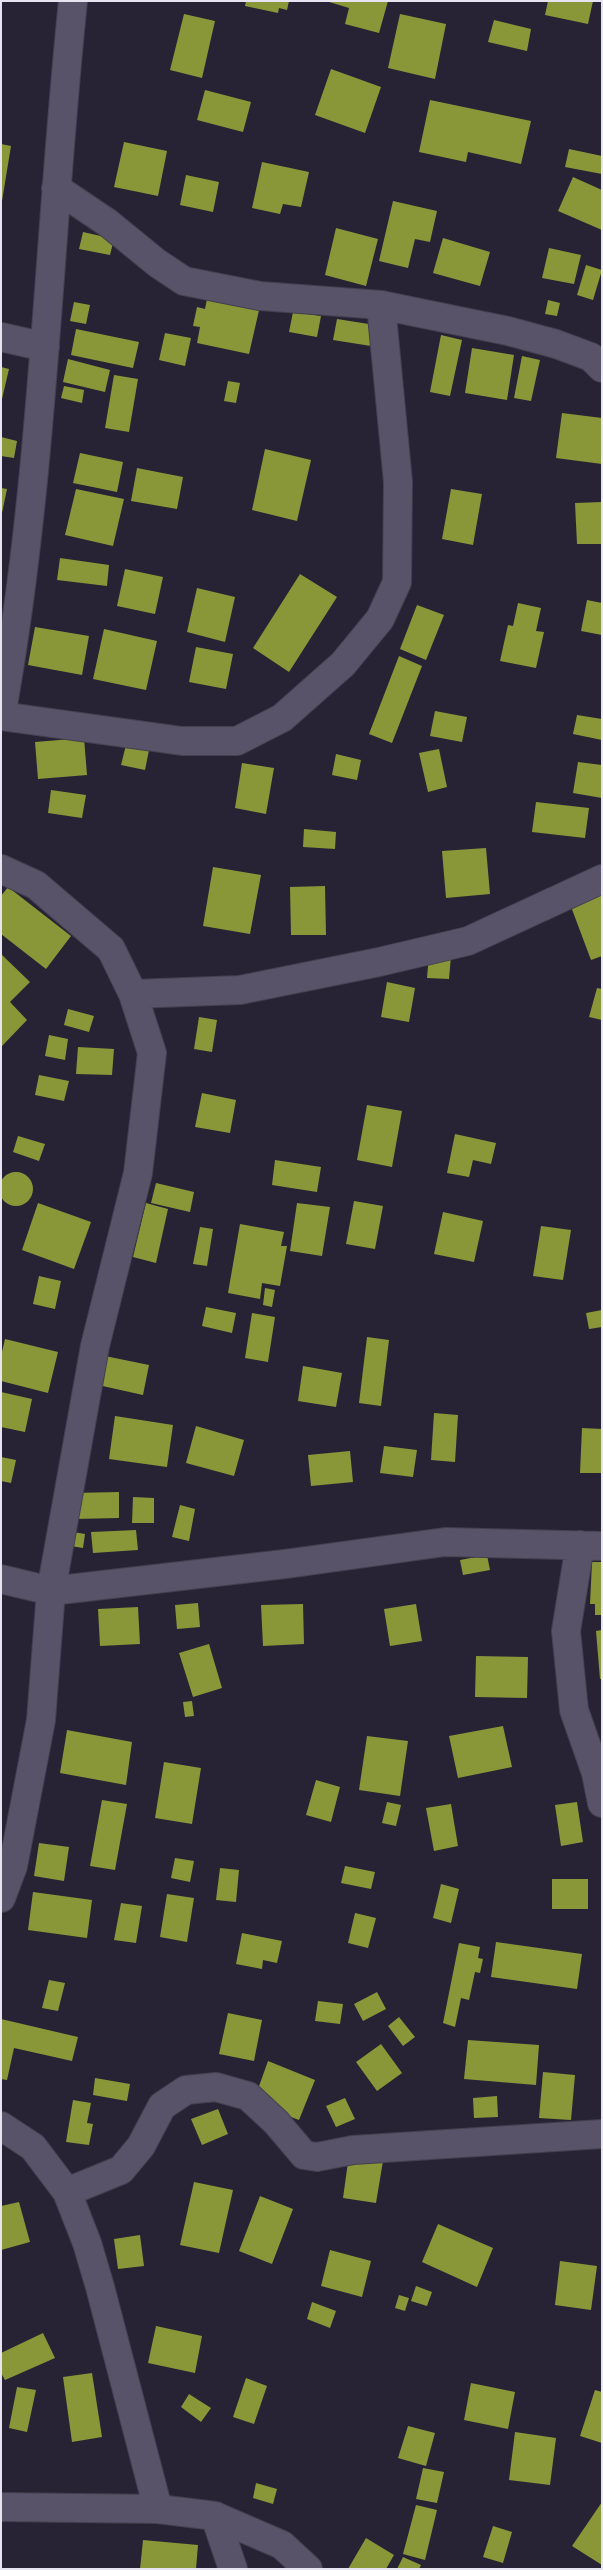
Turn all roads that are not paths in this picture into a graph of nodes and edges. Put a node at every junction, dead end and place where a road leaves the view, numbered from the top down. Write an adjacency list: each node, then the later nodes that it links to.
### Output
1 (73, 1): 2 (street)
2 (56, 188): 3 (street); 5 (street)
3 (381, 306): 6 (street); 7 (street)
4 (1, 336): 5 (street)
5 (45, 347): 7 (street)
6 (602, 368)
7 (1, 716)
8 (1, 869): 10 (street)
9 (602, 879): 10 (street)
10 (134, 994): 13 (street)
11 (591, 1545): 13 (street); 14 (street)
12 (1, 1579): 13 (street)
13 (51, 1591): 15 (street)
14 (602, 1803)
15 (1, 1898)
16 (1, 2126): 18 (street)
17 (602, 2134): 18 (street)
18 (67, 2192): 20 (street)
19 (1, 2507): 20 (street)
20 (158, 2509): 21 (street)
21 (215, 2516): 22 (street); 23 (street)
22 (234, 2569)
23 (308, 2569)

